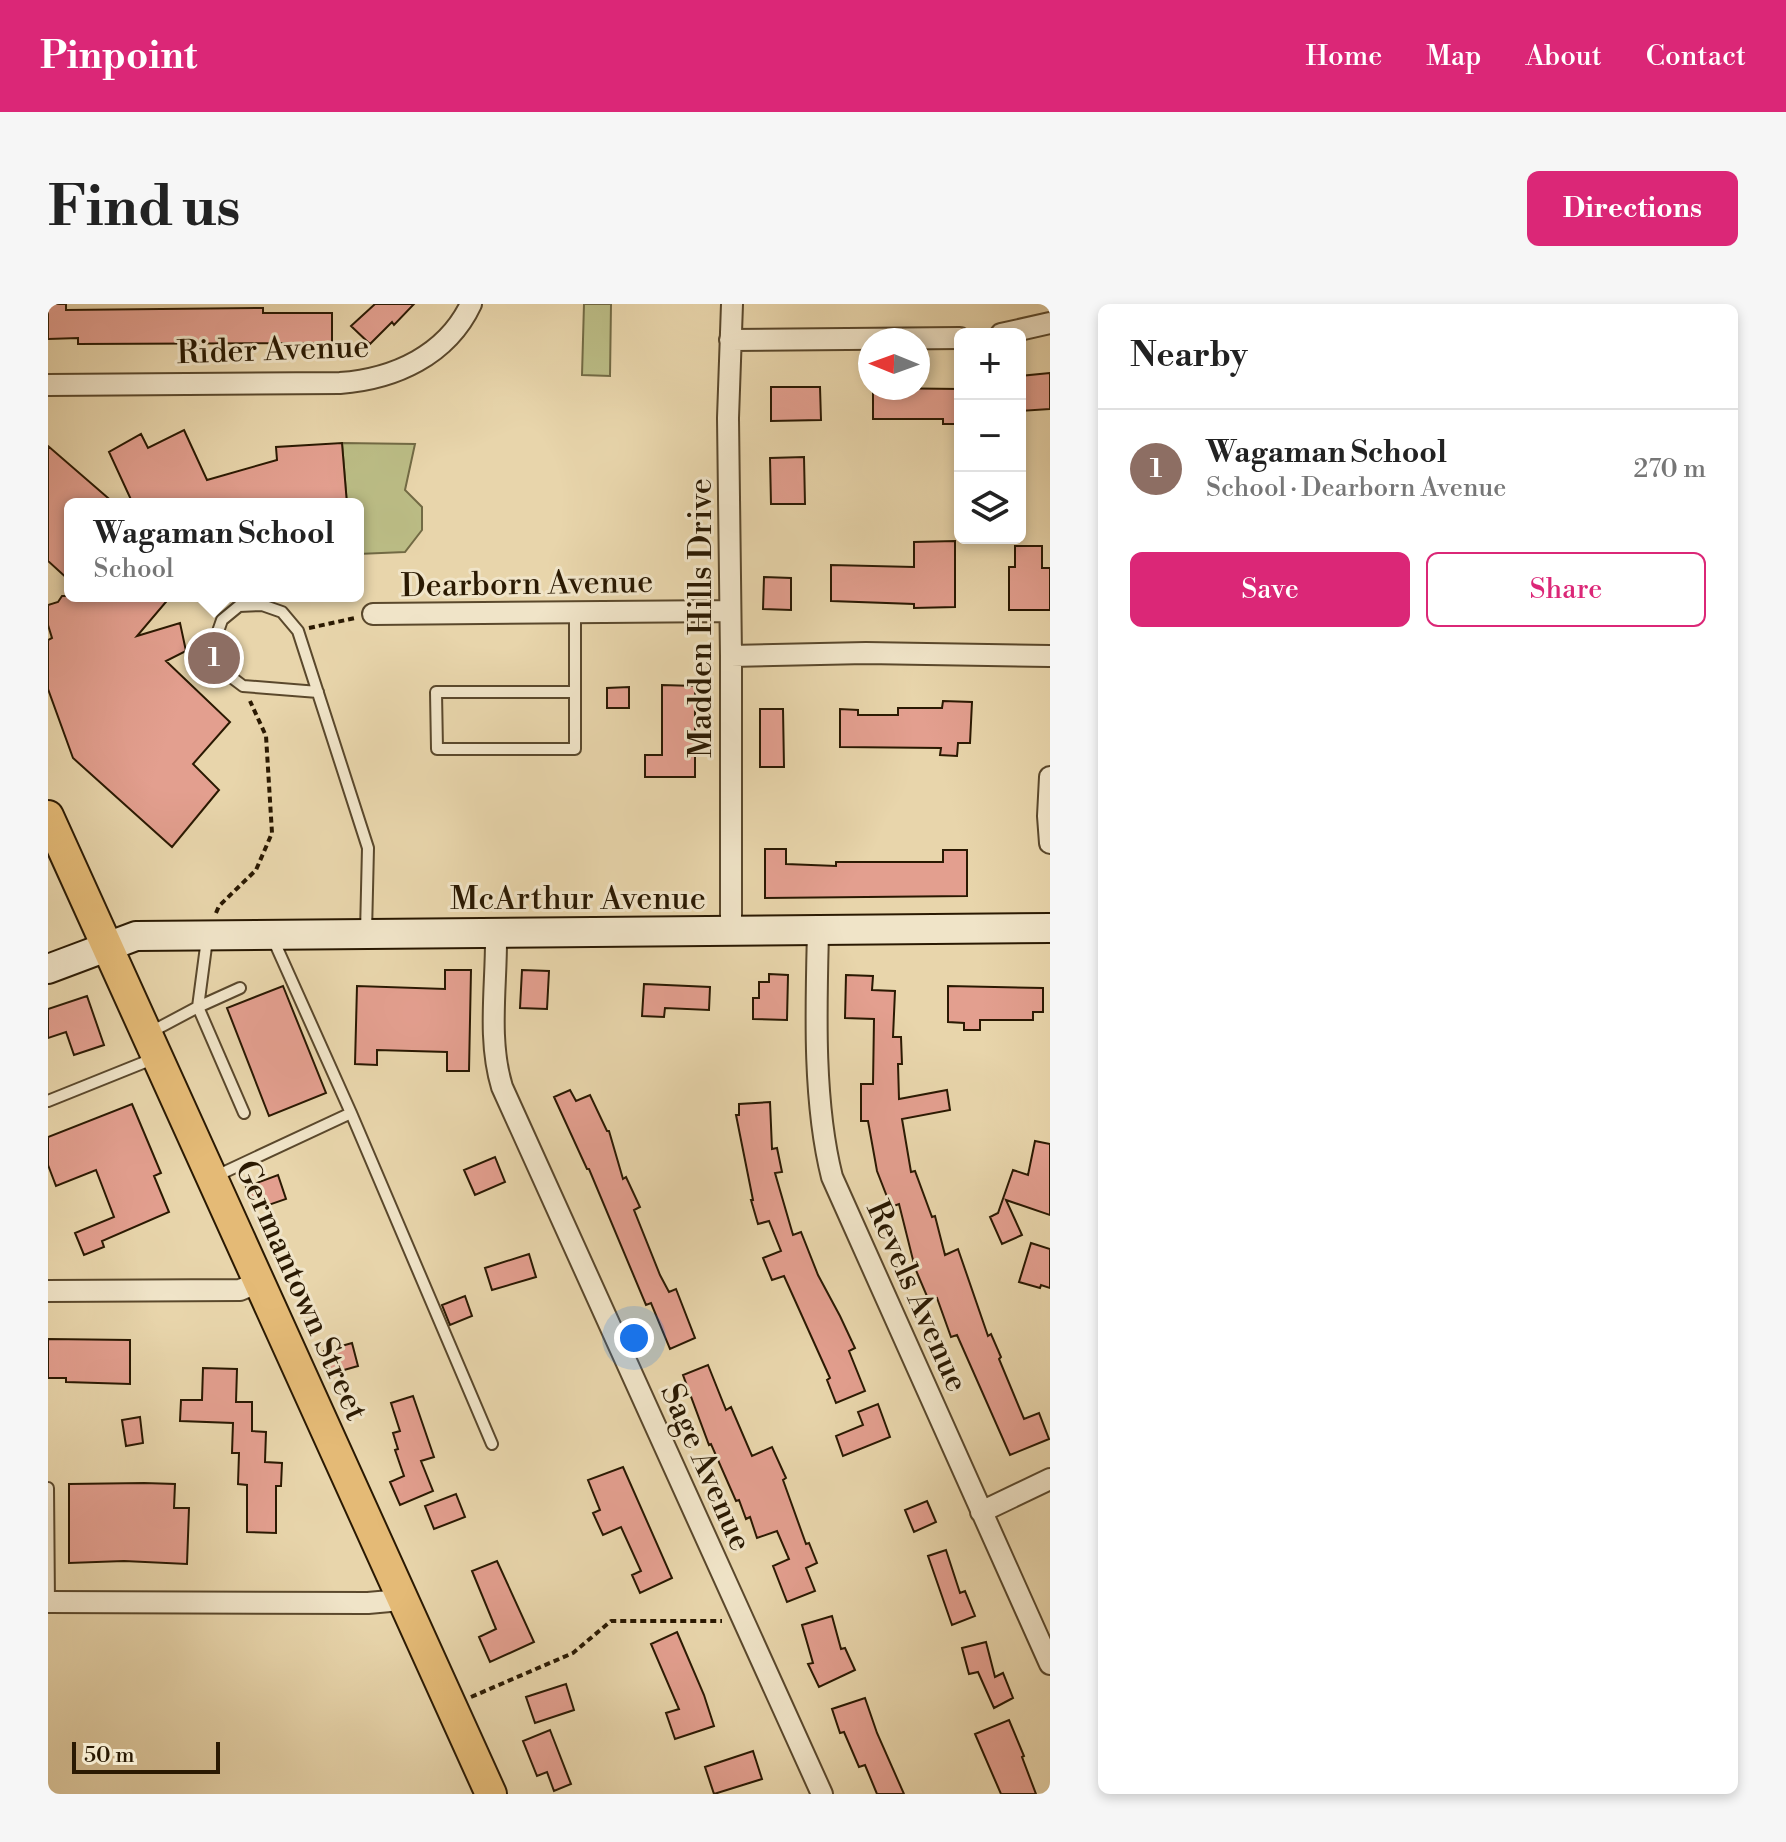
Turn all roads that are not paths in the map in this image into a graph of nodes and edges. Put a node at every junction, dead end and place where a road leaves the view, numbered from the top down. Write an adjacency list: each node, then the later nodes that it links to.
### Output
1 (471, 304): 7 (street, Rider Avenue)
2 (732, 304): 6 (street, Madden Hills Drive)
3 (1050, 323): 4 (street)
4 (1026, 328)
5 (954, 338): 6 (street)
6 (730, 340): 8 (street, Madden Hills Drive)
7 (48, 385)
8 (730, 611): 9 (street, Dearborn Avenue); 11 (street, Madden Hills Drive)
9 (575, 612): 10 (street, Dearborn Avenue); 14 (lane)
10 (373, 614)
11 (731, 656): 12 (street); 19 (street, Madden Hills Drive)
12 (1050, 656)
13 (318, 692): 13 (lane); 20 (lane)
14 (575, 692): 14 (lane)
15 (1050, 777): 17 (street)
16 (48, 816): 25 (main road, Germantown Street)
17 (1050, 843)
18 (1050, 928): 22 (street, McArthur Avenue)
19 (731, 931): 21 (street, McArthur Avenue); 22 (street, McArthur Avenue)
20 (366, 932): 21 (street, McArthur Avenue); 23 (street, McArthur Avenue)
21 (496, 932): 44 (street, Sage Avenue)
22 (818, 932): 39 (street, Revels Avenue)
23 (270, 933): 24 (street, McArthur Avenue); 32 (lane)
24 (208, 934): 25 (street, McArthur Avenue); 28 (lane)
25 (107, 946): 26 (street, McArthur Avenue); 29 (main road, Germantown Street)
26 (48, 969)
27 (240, 988): 28 (lane)
28 (198, 1007): 29 (lane); 31 (lane)
29 (152, 1046): 30 (lane); 33 (main road, Germantown Street)
30 (48, 1101)
31 (244, 1113)
32 (351, 1113): 33 (lane); 36 (lane)
33 (212, 1178): 34 (main road, Germantown Street)
34 (259, 1282): 35 (street); 40 (main road, Germantown Street)
35 (48, 1291)
36 (492, 1444)
37 (1050, 1479): 39 (street)
38 (48, 1488): 41 (lane)
39 (981, 1512): 42 (street, Revels Avenue)
40 (401, 1596): 41 (street); 43 (main road, Germantown Street)
41 (49, 1602)
42 (1050, 1664)
43 (491, 1794)
44 (822, 1794)

